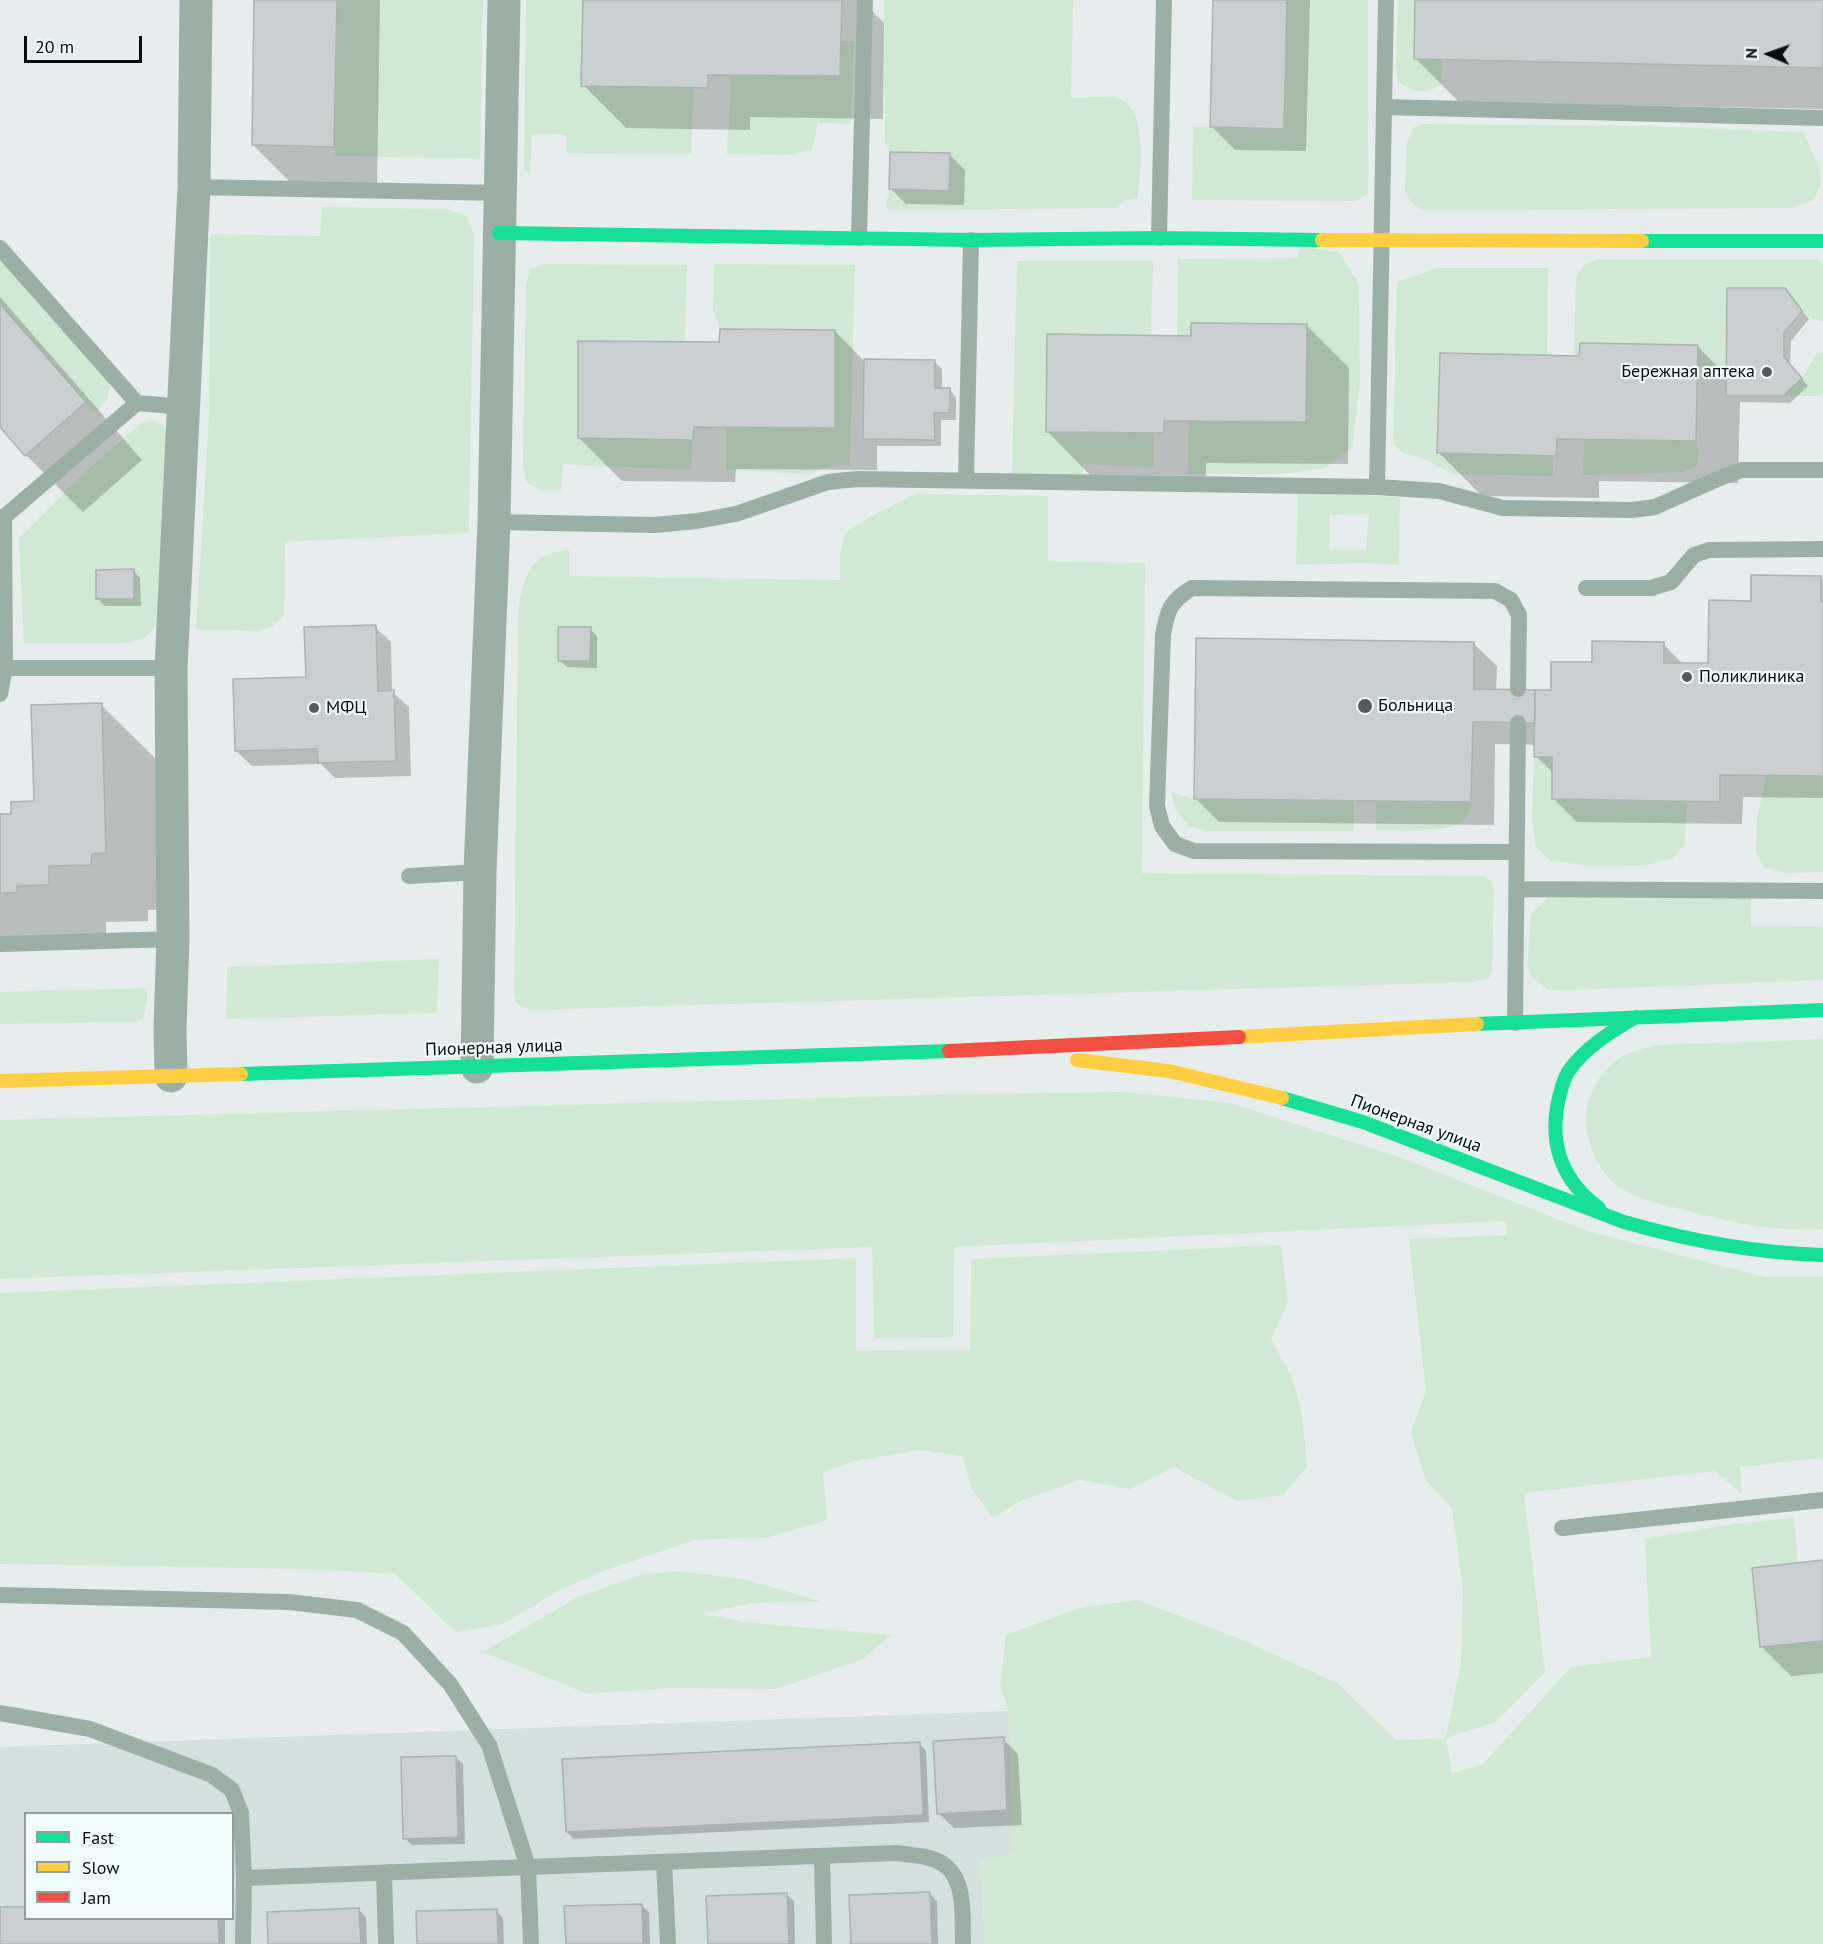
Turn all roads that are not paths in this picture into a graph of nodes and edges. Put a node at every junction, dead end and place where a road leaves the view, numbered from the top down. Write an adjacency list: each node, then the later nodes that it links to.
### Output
1 (196, 0): 8 (street)
2 (504, 0): 9 (street)
3 (865, 0): 11 (lane)
4 (1164, 0): 12 (lane)
5 (1386, 0): 6 (lane)
6 (1384, 107): 7 (lane); 15 (lane)
7 (1823, 118)
8 (194, 187): 9 (lane); 18 (street)
9 (500, 193): 10 (street)
10 (499, 233): 11 (street); 23 (street)
11 (859, 238): 13 (street)
12 (1159, 238): 13 (street); 15 (street)
13 (971, 240): 20 (lane)
14 (1823, 241): 15 (street)
15 (1382, 242): 21 (lane)
16 (0, 248): 17 (lane)
17 (137, 403): 18 (lane); 22 (lane)
18 (184, 408): 27 (street)
19 (1823, 470): 21 (lane)
20 (966, 481): 21 (lane); 23 (lane)
21 (1377, 486)
22 (2, 517): 26 (lane)
23 (494, 522): 32 (street)
24 (1823, 549): 25 (lane)
25 (1586, 588)
26 (5, 668): 27 (lane); 29 (lane)
27 (171, 668): 36 (street)
28 (1518, 689): 31 (lane)
29 (0, 694)
30 (1518, 723): 31 (lane)
31 (1517, 852): 34 (lane)
32 (480, 872): 33 (lane); 42 (street)
33 (409, 876)
34 (1517, 889): 35 (lane); 40 (lane)
35 (1823, 891)
36 (173, 939): 37 (lane); 43 (street)
37 (0, 944)
38 (1823, 1010): 39 (street, Пионерная улица)
39 (1639, 1015): 40 (street, Пионерная улица); 45 (street)
40 (1515, 1023): 41 (street, Пионерная улица)
41 (989, 1049): 42 (street, Пионерная улица); 45 (street, Пионерная улица)
42 (477, 1067): 43 (street, Пионерная улица)
43 (171, 1076): 44 (street, Пионерная улица)
44 (0, 1081)
45 (1624, 1222): 46 (street, Пионерная улица)
46 (1823, 1255)
47 (1823, 1500): 48 (lane)
48 (1562, 1528)
49 (0, 1596): 53 (lane)
50 (0, 1713): 55 (lane)
51 (822, 1857): 52 (lane); 60 (lane); 61 (lane)
52 (664, 1862): 53 (lane); 59 (lane)
53 (528, 1867): 54 (lane); 58 (lane)
54 (384, 1873): 55 (lane); 57 (lane)
55 (244, 1878): 56 (lane)
56 (243, 1944)
57 (386, 1944)
58 (531, 1944)
59 (668, 1944)
60 (824, 1944)
61 (963, 1944)

